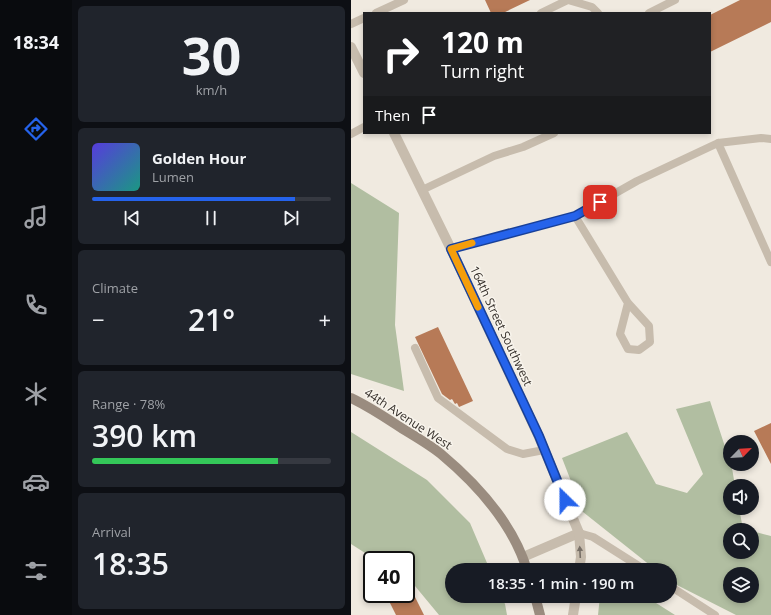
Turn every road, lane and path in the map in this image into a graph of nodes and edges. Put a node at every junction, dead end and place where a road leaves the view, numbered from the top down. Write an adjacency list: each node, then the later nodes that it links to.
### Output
1 (404, 0): 4 (lane)
2 (568, 0): 5 (lane); 6 (lane)
3 (675, 0): 7 (lane)
4 (378, 12)
5 (543, 12)
6 (597, 12)
7 (651, 12)
8 (363, 18): 9 (lane)
9 (351, 24)
10 (351, 47): 11 (street)
11 (363, 71)
12 (363, 128): 13 (lane)
13 (351, 134)
14 (394, 134): 18 (street, 164th Street Southwest)
15 (552, 134): 18 (lane)
16 (771, 139): 17 (lane)
17 (718, 144): 19 (lane); 21 (lane)
18 (422, 190): 20 (street, 164th Street Southwest)
19 (575, 216): 20 (lane); 22 (lane)
20 (451, 249): 25 (street, 164th Street Southwest)
21 (771, 262)
22 (628, 303): 22 (lane)
23 (415, 348): 25 (lane)
24 (351, 398): 27 (main road, 44th Avenue West)
25 (544, 450): 26 (street, 164th Street Southwest)
26 (579, 533): 27 (street); 29 (street, 164th Street Southwest, one-way to 26); 30 (lane)
27 (523, 557): 28 (main road, 44th Avenue West)
28 (525, 563)
29 (580, 563)
30 (634, 563)
31 (677, 591): 36 (lane)
32 (537, 603): 34 (main road)
33 (575, 603): 35 (street)
34 (540, 615)
35 (573, 615)
36 (715, 615)

